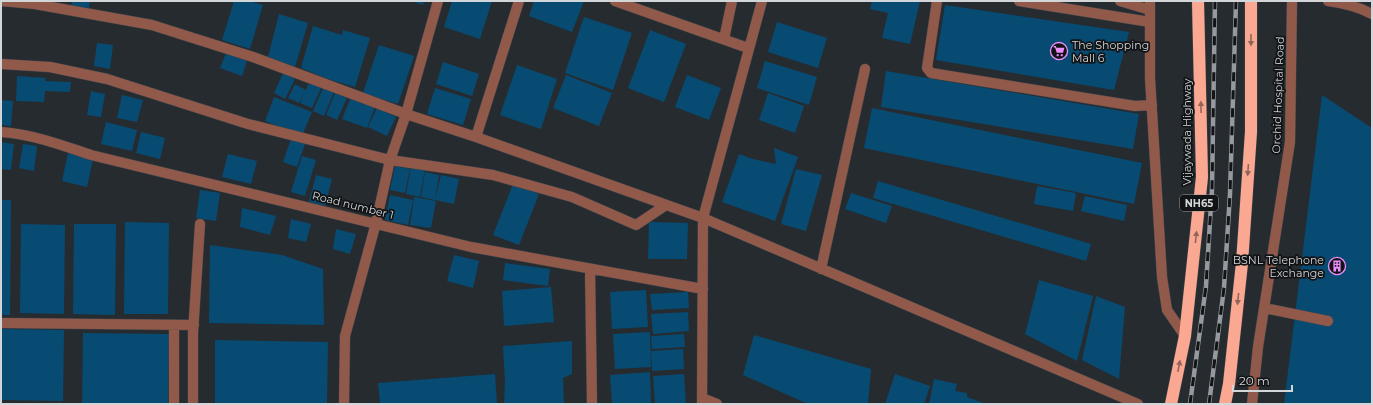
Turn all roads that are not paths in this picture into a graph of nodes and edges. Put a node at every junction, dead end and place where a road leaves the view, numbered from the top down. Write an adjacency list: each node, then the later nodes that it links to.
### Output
1 (1, 1): 22 (street)
2 (438, 1): 22 (street)
3 (519, 1): 24 (street)
4 (615, 1): 17 (street)
5 (732, 1): 17 (street)
6 (762, 1): 18 (street)
7 (937, 1): 21 (street)
8 (1019, 1): 16 (street)
9 (1120, 1): 14 (street)
10 (1198, 1): 38 (highway, Vijaywada Highway / NH65, one-way to 10)
11 (1251, 1): 47 (highway, one-way to 47)
12 (1292, 1): 33 (street, Orchid Hospital Road)
13 (1328, 1): 15 (street)
14 (1150, 6): 16 (street)
15 (1372, 14)
16 (1150, 22): 21 (street)
17 (724, 39): 18 (street)
18 (748, 48): 27 (street)
19 (1, 64): 25 (street)
20 (865, 69): 30 (street)
21 (1152, 105): 38 (street)
22 (406, 114): 24 (street); 25 (street)
23 (1, 132): 28 (street, Road number 1)
24 (476, 137): 26 (street)
25 (390, 160): 26 (street); 28 (street)
26 (666, 205): 27 (street)
27 (703, 218): 30 (street); 32 (street)
28 (376, 223): 31 (street, Road number 1); 42 (street)
29 (200, 224): 36 (street)
30 (821, 268): 45 (street)
31 (590, 269): 32 (street, Road number 1); 43 (street)
32 (703, 289): 39 (street)
33 (1264, 308): 34 (street); 48 (street, Orchid Hospital Road)
34 (1328, 321)
35 (1, 323): 37 (street)
36 (194, 325): 37 (street); 41 (street)
37 (174, 326): 40 (street)
38 (1185, 336): 46 (highway, Vijaywada Highway / NH65, one-way to 38)
39 (702, 401): 44 (street)
40 (174, 404)
41 (193, 404)
42 (344, 404)
43 (592, 404)
44 (717, 404)
45 (1138, 404)
46 (1171, 404)
47 (1225, 404)
48 (1252, 404)

